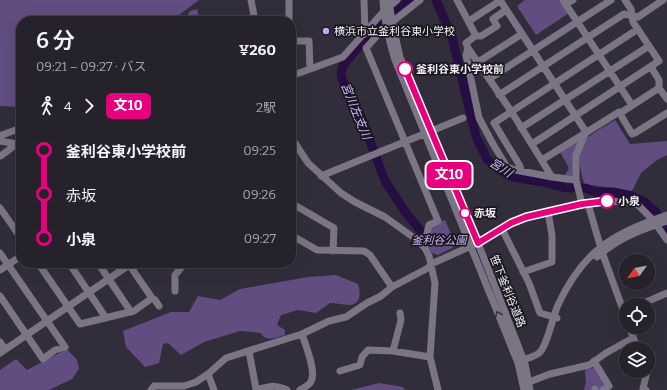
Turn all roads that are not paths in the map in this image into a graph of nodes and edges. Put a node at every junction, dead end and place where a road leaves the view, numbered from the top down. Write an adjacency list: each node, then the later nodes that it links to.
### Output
1 (251, 0): 16 (street)
2 (289, 0): 17 (street)
3 (364, 0): 23 (street)
4 (383, 0): 14 (street, 笹下釜利谷道路)
5 (397, 0): 14 (street)
6 (420, 0): 21 (street)
7 (500, 0): 15 (street); 19 (street)
8 (573, 0): 13 (street)
9 (611, 0): 20 (street)
10 (626, 0): 18 (street)
11 (663, 0): 18 (street)
12 (461, 1): 19 (street)
13 (565, 2): 20 (street)
14 (387, 6): 21 (street, 笹下釜利谷道路); 23 (street)
15 (506, 10): 24 (street); 25 (street)
16 (254, 16)
17 (289, 16)
18 (631, 16): 22 (street); 26 (street)
19 (469, 21): 25 (street)
20 (577, 21): 26 (street); 30 (street)
21 (389, 25): 53 (street, 笹下釜利谷道路); 56 (street)
22 (638, 29): 28 (street); 31 (street)
23 (365, 34): 35 (street)
24 (522, 34): 30 (street); 32 (street)
25 (475, 36): 29 (street)
26 (588, 37): 31 (street); 33 (street)
27 (296, 41): 35 (street)
28 (649, 46): 34 (street); 36 (street)
29 (468, 48): 32 (street); 63 (street)
30 (533, 50): 33 (street); 38 (street)
31 (599, 54): 36 (street); 39 (street)
32 (478, 62): 38 (street)
33 (544, 66): 39 (street); 42 (street)
34 (651, 67): 40 (street); 41 (street)
35 (310, 69): 37 (street)
36 (610, 71): 40 (street); 43 (street)
37 (296, 74)
38 (489, 79): 42 (street)
39 (554, 83): 43 (street); 46 (street)
40 (620, 86): 45 (street); 49 (street)
41 (659, 88): 44 (street); 45 (street)
42 (499, 95): 46 (street)
43 (565, 99): 49 (street); 51 (street)
44 (667, 99)
45 (632, 105): 47 (street)
46 (511, 111): 51 (street); 63 (street)
47 (618, 112): 48 (street); 54 (street)
48 (667, 113)
49 (576, 115): 54 (street); 58 (street)
50 (463, 118): 53 (street)
51 (521, 128): 58 (street)
52 (16, 130): 55 (street)
53 (428, 132): 56 (street); 77 (street, 笹下釜利谷道路)
54 (586, 132): 62 (street); 66 (street)
55 (0, 140): 57 (street)
56 (404, 142): 64 (street); 78 (street)
57 (16, 143)
58 (532, 144): 62 (street)
59 (16, 145): 61 (street)
60 (296, 145): 64 (street)
61 (0, 156)
62 (542, 160): 65 (street)
63 (521, 171): 65 (street)
64 (321, 176): 78 (street)
65 (552, 177): 66 (street)
66 (576, 182): 67 (street)
67 (585, 204): 70 (street); 72 (street); 79 (street)
68 (296, 205): 80 (street)
69 (0, 208): 74 (street)
70 (548, 212): 73 (street); 92 (street)
71 (666, 217): 72 (street)
72 (656, 222): 76 (street); 79 (street)
73 (502, 229): 77 (street); 92 (street)
74 (16, 231)
75 (296, 239): 80 (street)
76 (667, 240)
77 (474, 244): 83 (street); 119 (street, 笹下釜利谷道路)
78 (422, 245): 83 (street)
79 (601, 250): 100 (street); 106 (street)
80 (333, 251): 94 (street)
81 (0, 253): 84 (street)
82 (16, 259): 84 (street)
83 (431, 264): 94 (street); 118 (street)
84 (8, 265): 91 (street); 108 (street)
85 (41, 268): 103 (street)
86 (72, 268): 96 (street)
87 (101, 268): 93 (street)
88 (124, 268): 93 (street)
89 (133, 268): 99 (street)
90 (181, 268): 95 (street)
91 (0, 270)
92 (523, 272): 106 (street)
93 (109, 279): 96 (street); 104 (street)
94 (392, 287): 109 (street)
95 (175, 291)
96 (88, 292): 103 (street); 107 (street)
97 (667, 293): 101 (street)
98 (0, 296): 111 (street)
99 (152, 298): 102 (street); 104 (street)
100 (621, 298)
101 (655, 298)
102 (159, 306)
103 (68, 307): 107 (street); 108 (street)
104 (131, 312): 107 (street)
105 (400, 313): 117 (street)
106 (555, 317): 119 (street)
107 (106, 318)
108 (47, 321): 111 (street); 111 (street)
109 (302, 334): 116 (street); 130 (street)
110 (632, 334): 112 (street)
111 (26, 335): 115 (street)
112 (633, 338): 114 (street); 120 (street)
113 (0, 342): 115 (street)
114 (635, 342)
115 (3, 351)
116 (249, 351): 122 (street); 126 (street)
117 (393, 351): 118 (street); 121 (street)
118 (430, 357): 131 (street)
119 (522, 362): 124 (street, 笹下釜利谷道路); 132 (street, 笹下釜利谷道路)
120 (594, 362): 124 (street); 134 (street)
121 (340, 371)
122 (208, 374): 125 (street); 128 (street)
123 (646, 378): 135 (street)
124 (529, 382): 133 (street, 笹下釜利谷道路)
125 (184, 388): 127 (street)
126 (255, 389): 129 (street)
127 (151, 390)
128 (214, 390)
129 (287, 390)
130 (300, 390)
131 (438, 390)
132 (524, 390)
133 (530, 390)
134 (603, 390)
135 (644, 390)

